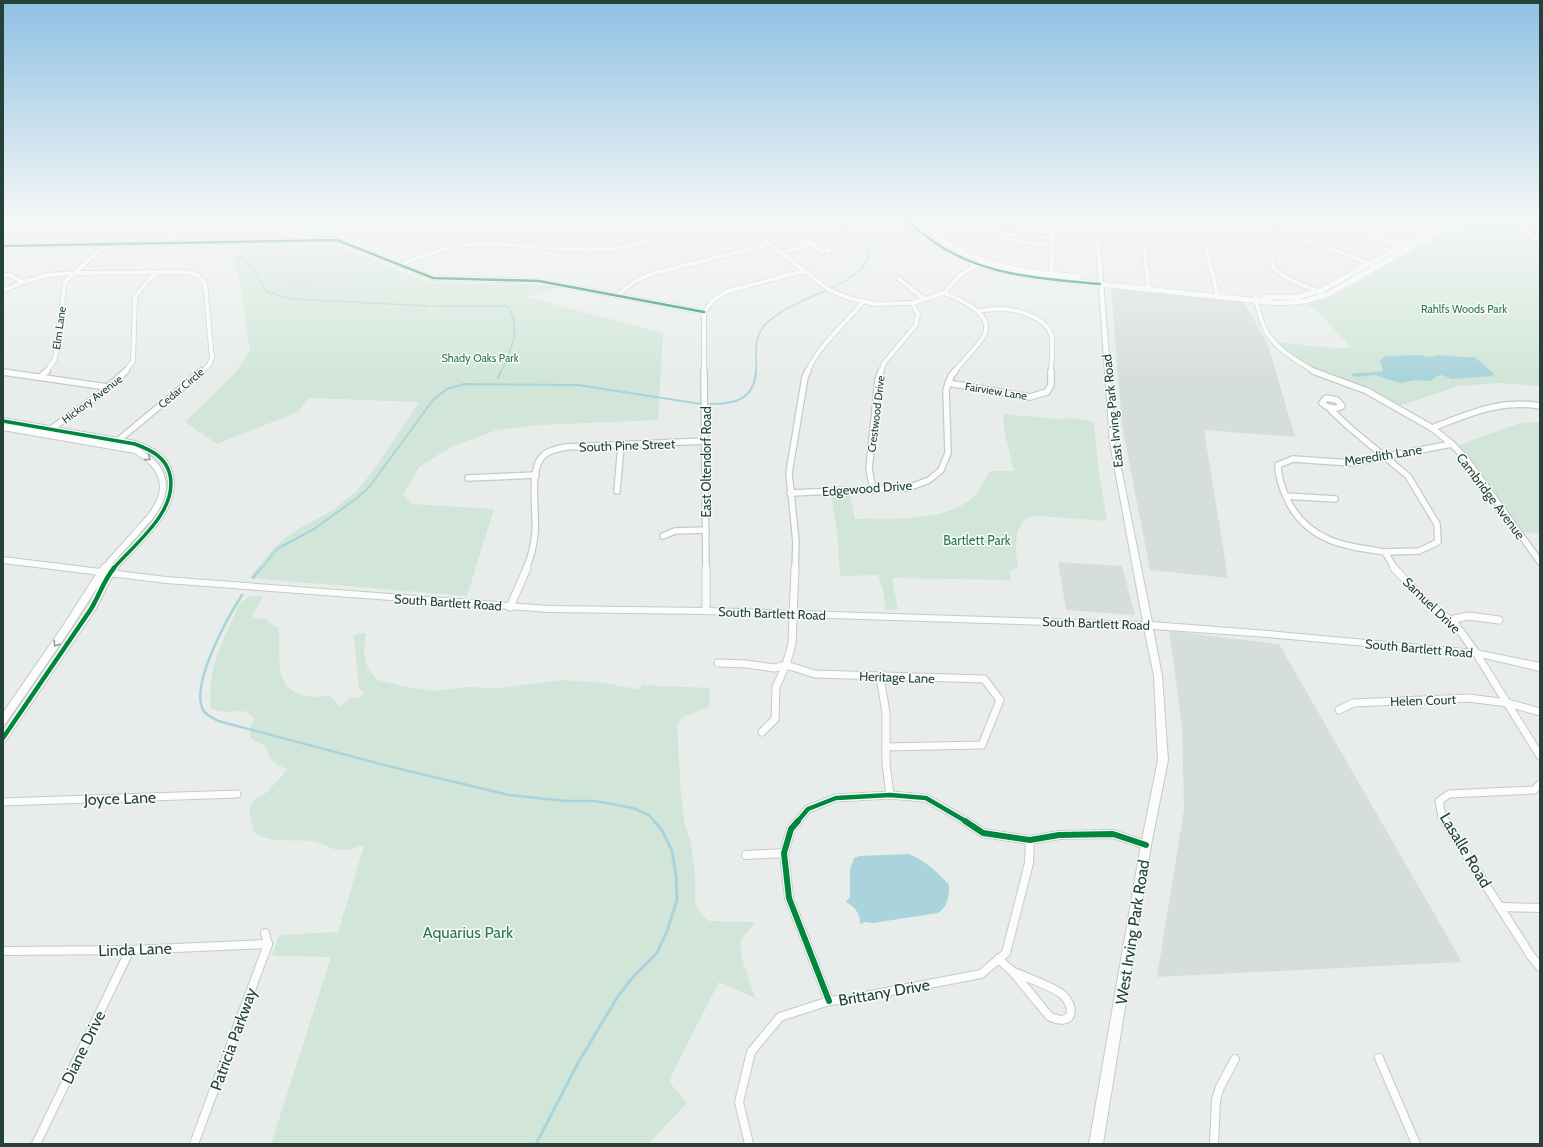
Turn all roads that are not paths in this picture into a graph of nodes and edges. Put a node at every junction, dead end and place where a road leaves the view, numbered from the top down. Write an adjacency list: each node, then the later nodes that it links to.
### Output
1 (804, 271): 31 (street)
2 (157, 272): 16 (street, Cedar Circle); 38 (street, Hickory Avenue); 47 (street, Cedar Circle)
3 (419, 272): 28 (street)
4 (661, 272): 28 (street)
5 (802, 272): 34 (street)
6 (965, 272): 25 (street)
7 (1006, 272): 18 (street)
8 (1028, 272): 18 (street)
9 (1051, 272): 18 (street)
10 (1099, 272): 21 (main road, East Irving Park Road)
11 (1147, 272): 22 (street)
12 (1212, 272): 26 (street)
13 (1278, 272): 24 (street)
14 (1355, 272): 24 (street)
15 (1369, 272): 27 (street)
16 (74, 273): 20 (street, Cedar Circle); 36 (street, Elm Lane)
17 (3, 275): 20 (street)
18 (1051, 277): 21 (street)
19 (898, 278): 29 (street)
20 (23, 282): 23 (street, Cedar Circle)
21 (1100, 282): 22 (street); 70 (main road, East Irving Park Road)
22 (1149, 287): 26 (street)
23 (3, 291)
24 (1318, 291): 27 (street); 30 (street)
25 (944, 293): 29 (street); 33 (street)
26 (1218, 295): 30 (street)
27 (1326, 295): 30 (street)
28 (616, 296): 34 (street)
29 (924, 299): 32 (street)
30 (1255, 299): 43 (street, Cambridge Avenue)
31 (863, 302): 32 (street); 55 (street)
32 (912, 303): 53 (street, Crestwood Drive)
33 (978, 311): 37 (street); 37 (street, Fairview Lane)
34 (704, 312): 46 (street, East Oltendorf Road)
35 (3, 372): 36 (street)
36 (40, 377): 38 (street)
37 (948, 383): 53 (street, Edgewood Drive)
38 (107, 387): 44 (street, Hickory Avenue)
39 (1540, 406): 43 (street)
40 (1331, 408): 50 (street)
41 (3, 421): 44 (street)
42 (3, 427): 45 (street)
43 (1432, 428): 48 (street, Cambridge Avenue)
44 (51, 429): 45 (street, Hickory Avenue); 47 (street)
45 (45, 433): 47 (street)
46 (706, 441): 49 (street, South Pine Street); 58 (street, East Oltendorf Road)
47 (115, 443): 63 (street, one-way to 63); 64 (street)
48 (1452, 444): 50 (street, Meredith Lane); 62 (street, Cambridge Avenue)
49 (621, 446): 51 (street, South Pine Street); 54 (street)
50 (1383, 456): 56 (street, Meredith Lane); 60 (street)
51 (536, 475): 52 (street); 65 (street)
52 (468, 478)
53 (873, 490): 55 (street, Edgewood Drive)
54 (617, 491)
55 (790, 493): 67 (street)
56 (1286, 496): 57 (street); 60 (street, Meredith Lane)
57 (1335, 500)
58 (706, 530): 59 (street); 66 (street, East Oltendorf Road)
59 (663, 536)
60 (1384, 552): 68 (street, Samuel Drive)
61 (3, 560): 63 (main road, South Bartlett Road)
62 (1540, 562)
63 (101, 572): 64 (main road, South Bartlett Road); 79 (street, one-way to 79)
64 (110, 574): 65 (main road, South Bartlett Road); 81 (street)
65 (510, 607): 66 (main road, South Bartlett Road)
66 (706, 611): 67 (main road, South Bartlett Road)
67 (794, 615): 70 (main road, South Bartlett Road); 73 (street)
68 (1450, 620): 69 (street); 71 (street, Samuel Drive)
69 (1499, 620)
70 (1149, 625): 71 (main road, South Bartlett Road); 89 (main road, West Irving Park Road)
71 (1476, 653): 74 (main road, South Bartlett Road); 76 (street)
72 (718, 663): 73 (street)
73 (786, 665): 75 (street, Heritage Lane); 80 (street)
74 (1540, 667)
75 (880, 677): 82 (street); 82 (street, Heritage Lane)
76 (1508, 703): 77 (street, Helen Court); 78 (street, Helen Court); 83 (street)
77 (1339, 710)
78 (1540, 712)
79 (3, 720)
80 (762, 732)
81 (3, 738)
82 (886, 747): 86 (street)
83 (1540, 756)
84 (1540, 784): 92 (street, Lasalle Road)
85 (237, 794): 87 (street, Joyce Lane)
86 (890, 795): 88 (street); 90 (street)
87 (3, 802)
88 (1030, 840): 89 (street); 98 (street, Brittany Drive)
89 (1146, 845): 107 (main road, West Irving Park Road)
90 (784, 852): 91 (street); 101 (street)
91 (746, 855)
92 (1501, 907): 93 (street); 99 (street, Lasalle Road)
93 (1540, 908)
94 (265, 933): 95 (street)
95 (268, 944): 96 (street, Linda Lane); 105 (street, Patricia Parkway)
96 (130, 950): 97 (street, Linda Lane); 104 (street, Diane Drive)
97 (3, 951)
98 (998, 959): 100 (street); 101 (street, Brittany Drive)
99 (1540, 967)
100 (1012, 971): 100 (street)
101 (829, 1001): 106 (street, Brittany Drive)
102 (1379, 1058): 109 (street)
103 (1235, 1059): 108 (street)
104 (36, 1144)
105 (194, 1144)
106 (749, 1144)
107 (1096, 1144)
108 (1214, 1144)
109 (1416, 1144)

